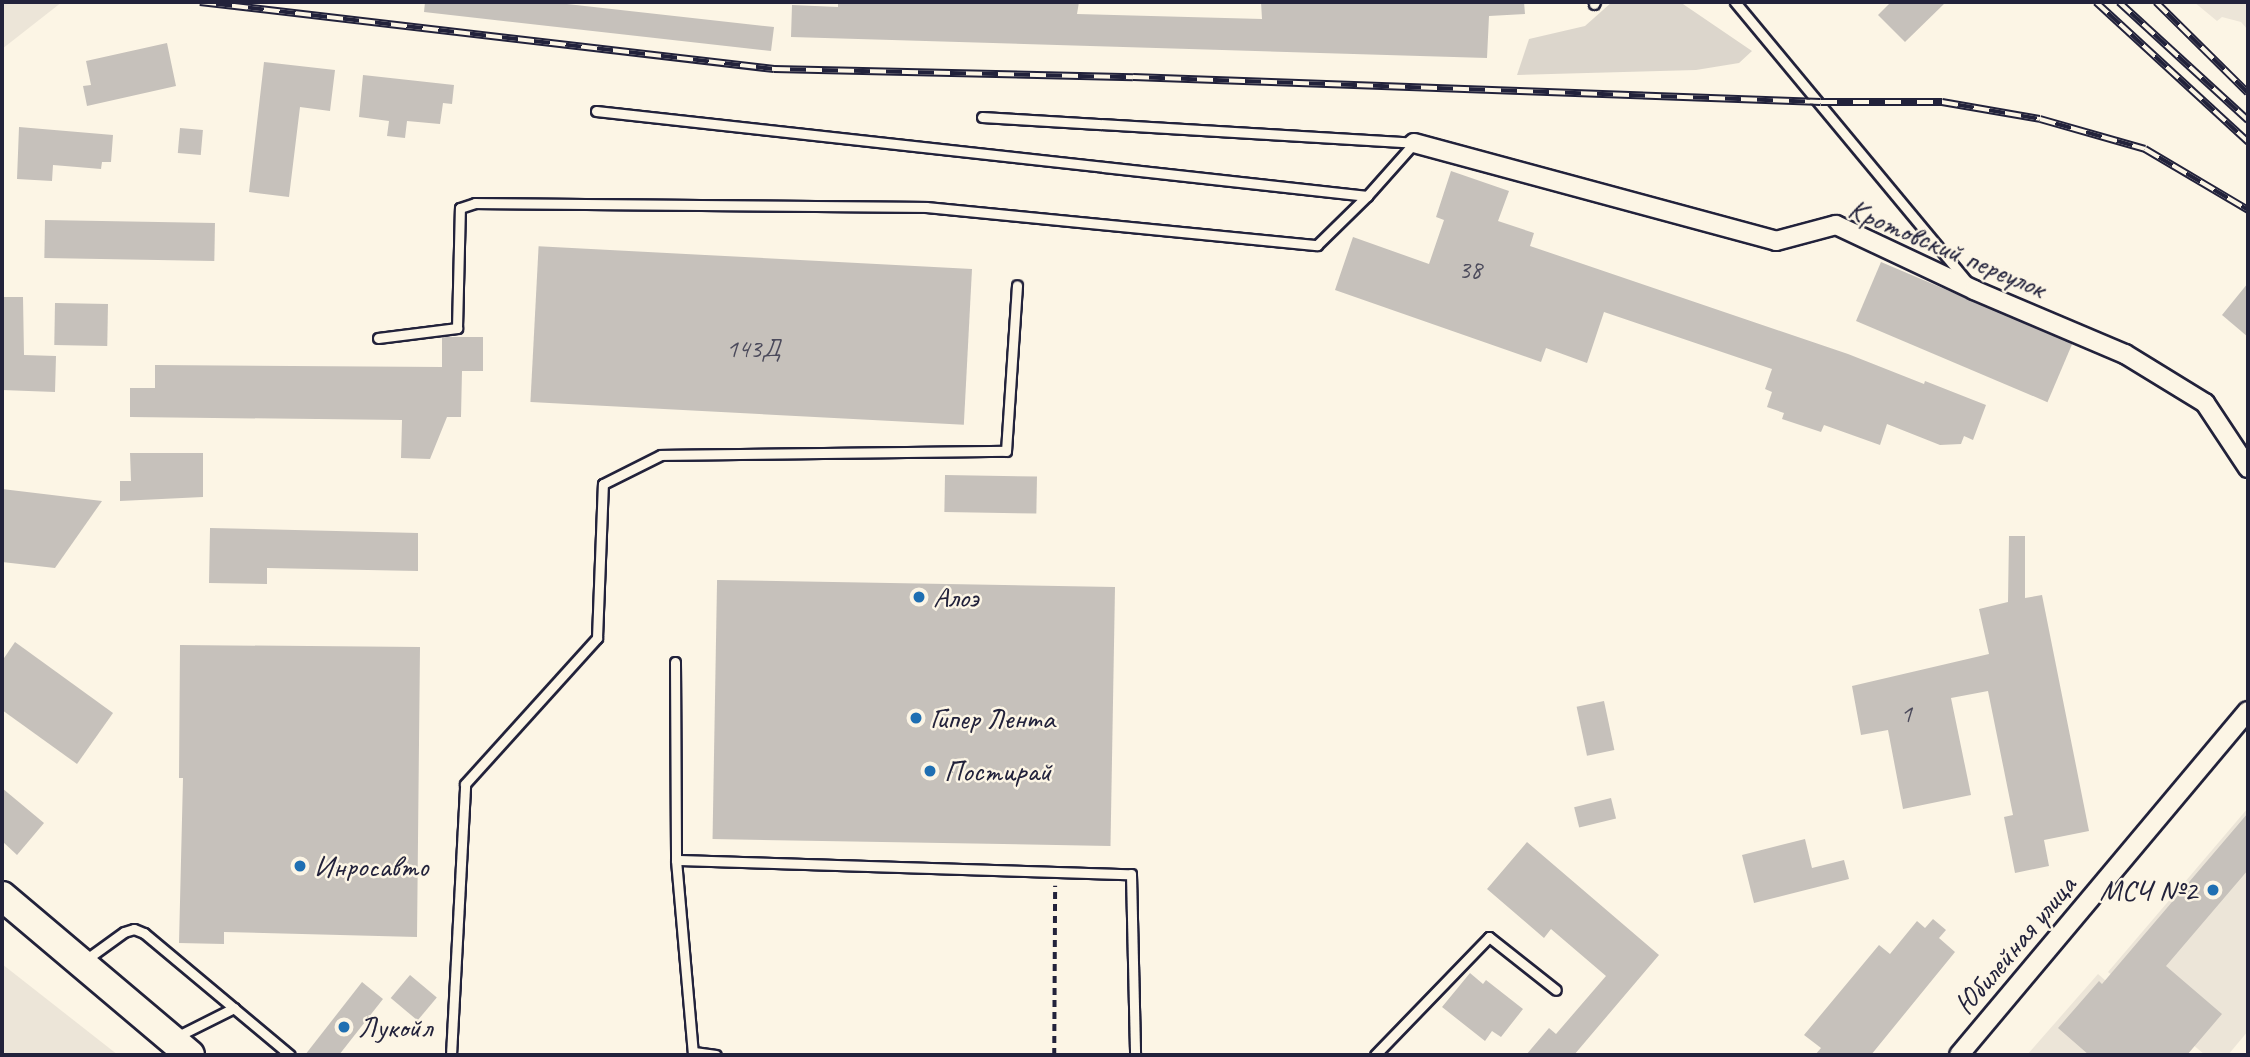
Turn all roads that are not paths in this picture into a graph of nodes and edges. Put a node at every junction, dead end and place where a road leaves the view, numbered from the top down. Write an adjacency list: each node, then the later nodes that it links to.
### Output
1 (1735, 2): 7 (lane)
2 (596, 111): 5 (lane)
3 (982, 117): 4 (lane)
4 (1414, 143): 5 (lane); 7 (street, Кротовский переулок)
5 (1367, 195): 8 (lane)
6 (1017, 285): 20 (lane)
7 (1974, 290): 9 (street, Кротовский переулок)
8 (379, 338)
9 (2248, 468)
10 (675, 662): 12 (lane)
11 (2248, 710): 24 (street, Юбилейная улица)
12 (676, 860): 18 (lane); 22 (lane)
13 (2, 896): 14 (main road)
14 (81, 963): 16 (lane); 17 (main road)
15 (1556, 990): 23 (lane)
16 (234, 1008): 17 (lane); 19 (lane)
17 (180, 1047)
18 (693, 1053): 21 (lane)
19 (290, 1055)
20 (451, 1055)
21 (716, 1055)
22 (1135, 1055)
23 (1375, 1055)
24 (1959, 1055)

